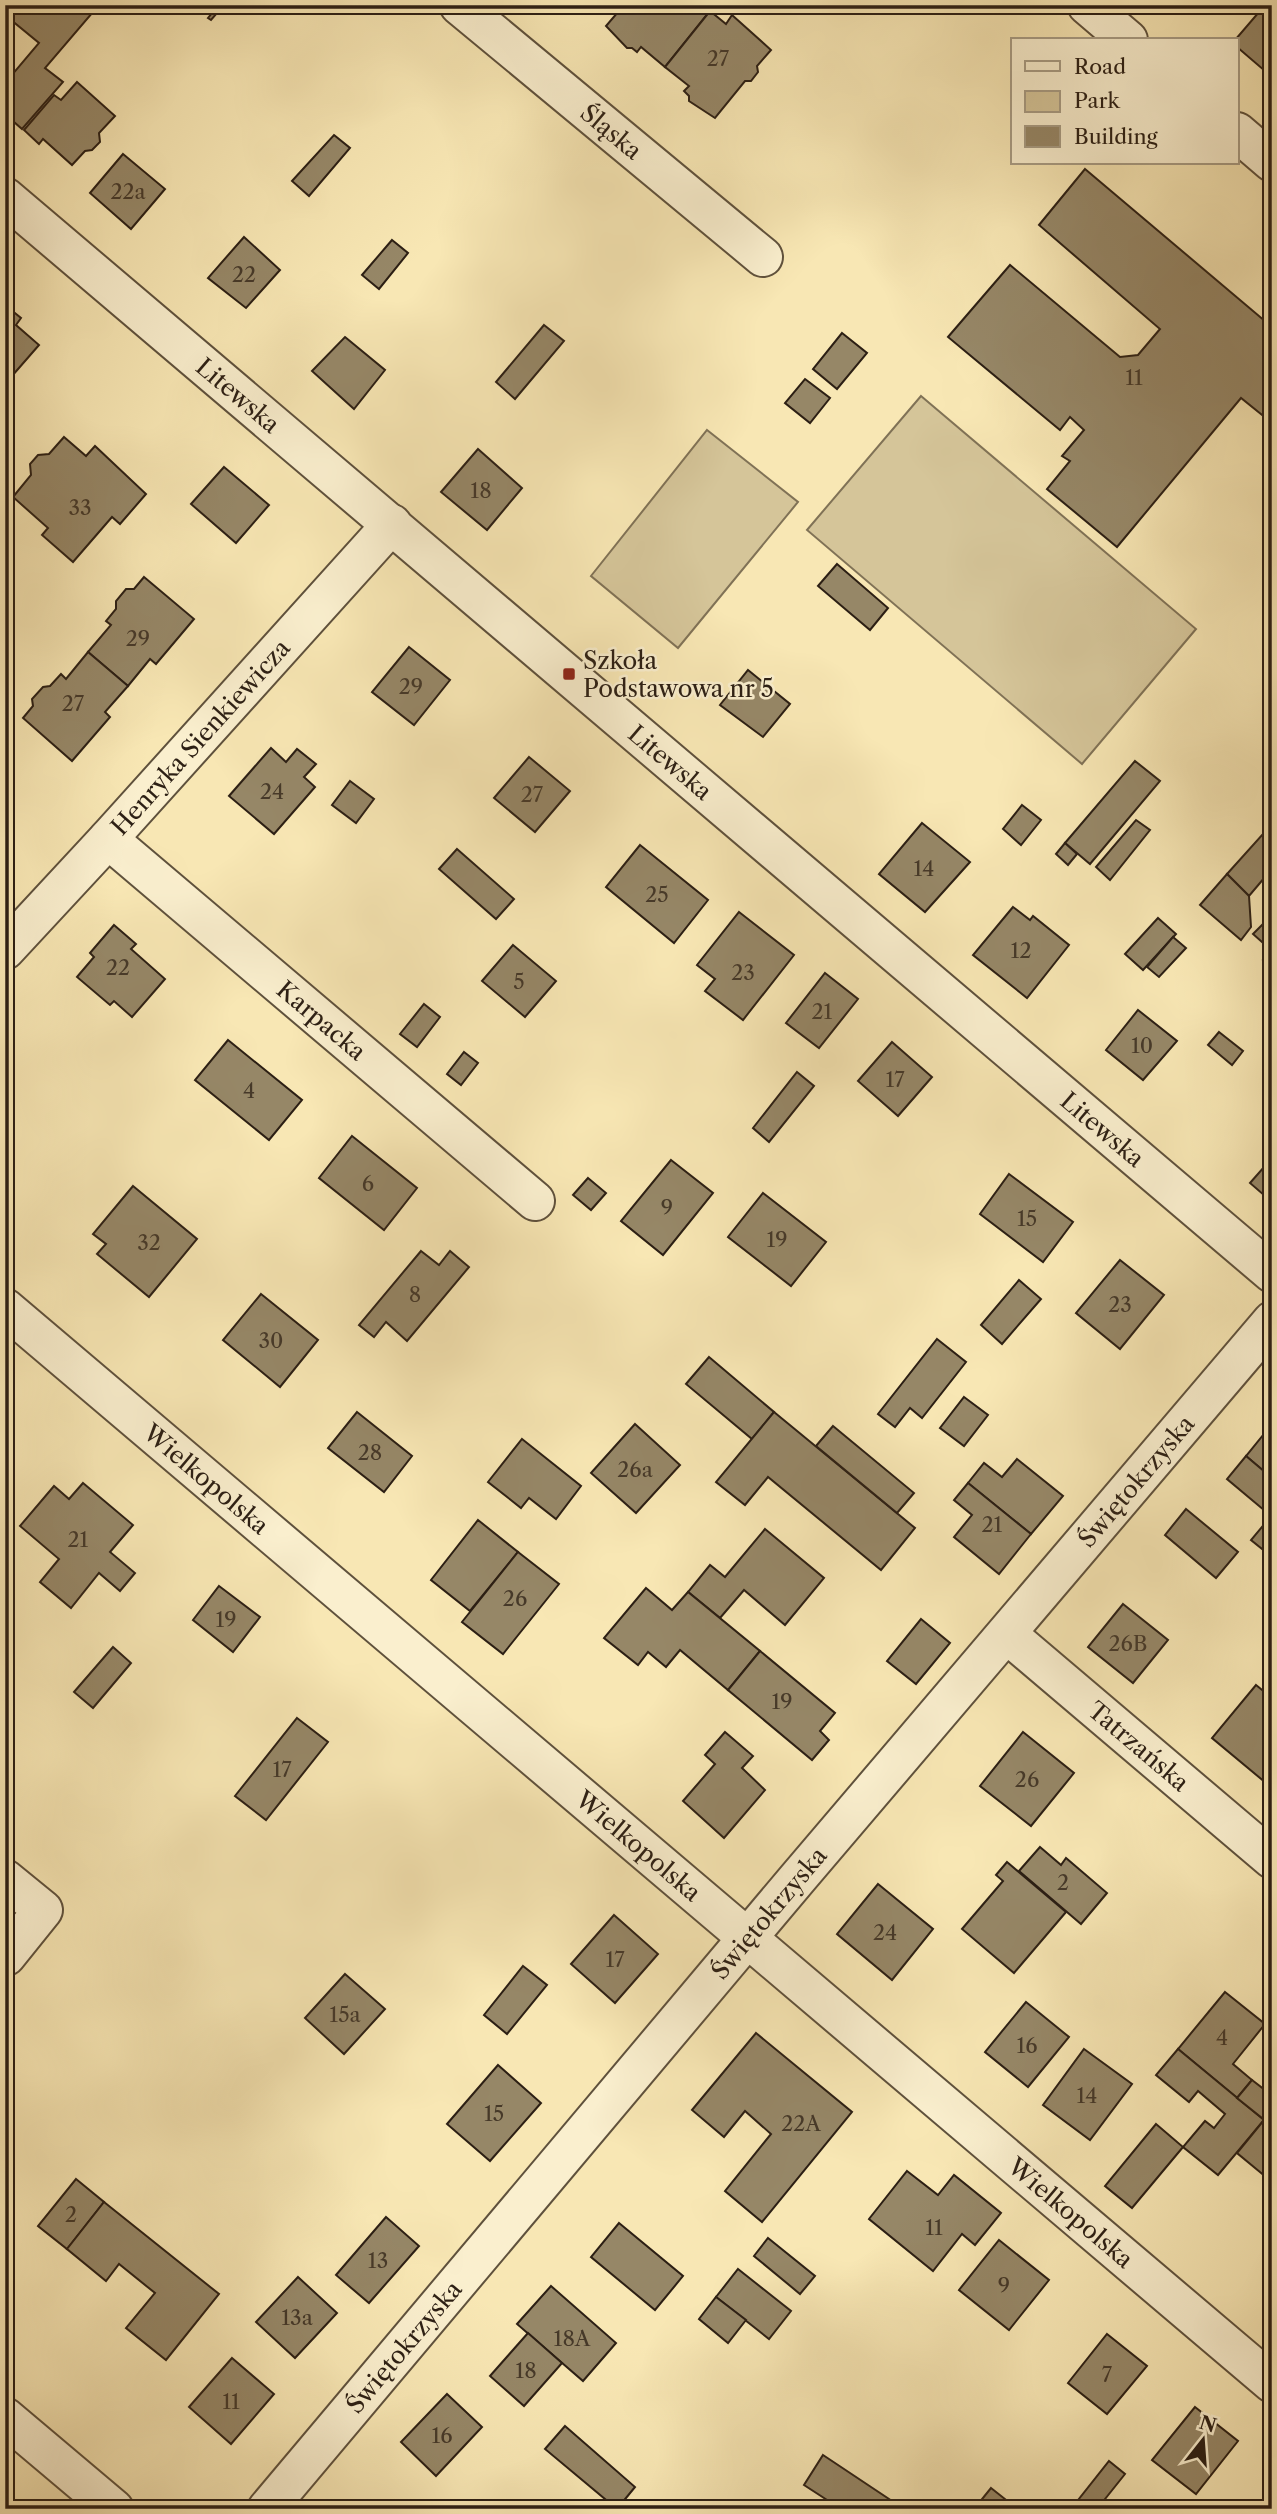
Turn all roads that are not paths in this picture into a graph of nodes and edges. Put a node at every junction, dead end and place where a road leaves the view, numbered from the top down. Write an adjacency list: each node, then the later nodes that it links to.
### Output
1 (459, 5): 7 (street, Śląska)
2 (1087, 5): 3 (street)
3 (1126, 38)
4 (1238, 133): 5 (street)
5 (1272, 162)
6 (5, 197): 8 (street, Litewska)
7 (763, 257)
8 (392, 524): 9 (street, Henryka Sienkiewicza); 12 (street, Litewska)
9 (108, 839): 10 (street, Henryka Sienkiewicza); 11 (street, Karpacka)
10 (5, 950)
11 (535, 1201)
12 (1272, 1273)
13 (5, 1308): 18 (street, Wielkopolska)
14 (1272, 1321): 15 (street, Świętokrzyska)
15 (1007, 1634): 16 (street, Tatrzańska); 18 (street, Świętokrzyska)
16 (1272, 1859)
17 (5, 1879): 19 (street)
18 (748, 1937): 20 (street, Wielkopolska); 23 (street, Świętokrzyska)
19 (6, 1956)
20 (1272, 2383)
21 (5, 2417): 22 (street)
22 (114, 2509)
23 (267, 2509)

